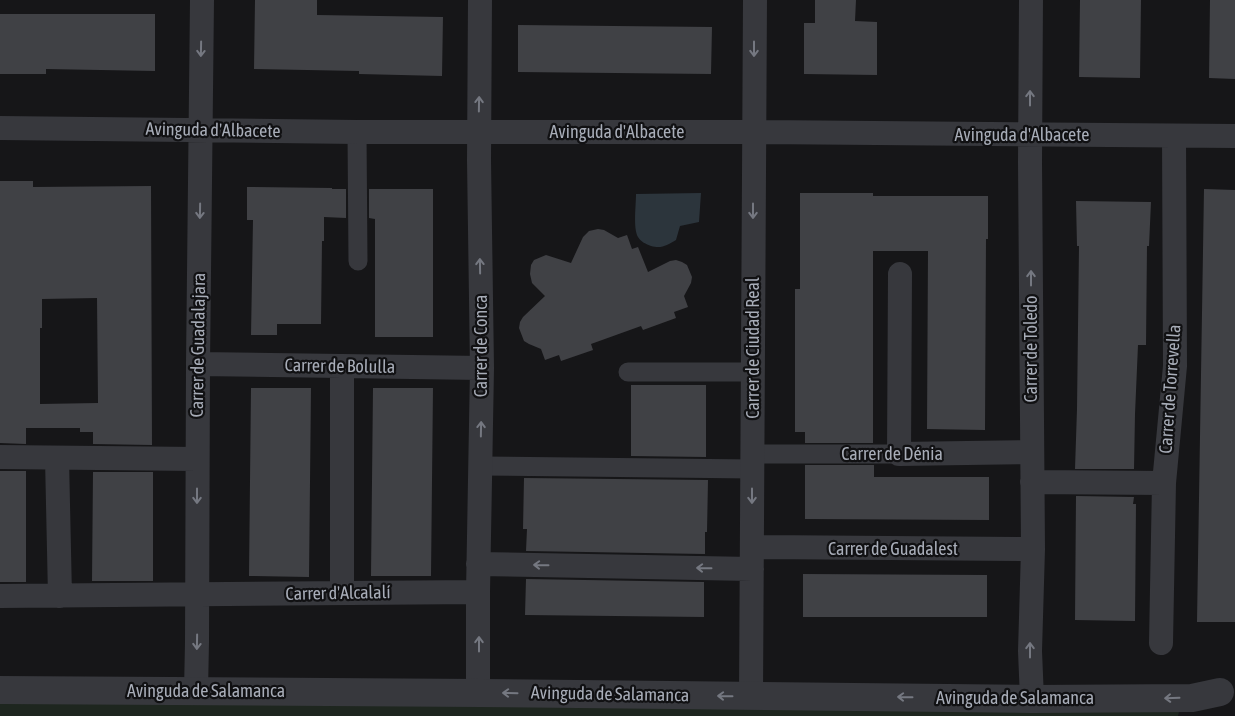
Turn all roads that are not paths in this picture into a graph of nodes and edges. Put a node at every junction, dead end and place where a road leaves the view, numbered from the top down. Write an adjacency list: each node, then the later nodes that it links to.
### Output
1 (202, 0): 6 (street, Carrer de Guadalajara, one-way to 6)
2 (480, 0): 8 (street, Carrer de Conca, one-way to 2)
3 (755, 0): 9 (street, Carrer de Ciudad Real, one-way to 9)
4 (1031, 0): 10 (street, Carrer de Toledo, one-way to 4)
5 (0, 128): 6 (street, Avinguda d'Albacete)
6 (201, 130): 7 (street, Avinguda d'Albacete); 15 (street, Carrer de Guadalajara, one-way to 15)
7 (357, 132): 8 (street, Avinguda d'Albacete); 13 (street)
8 (479, 132): 9 (street, Avinguda d'Albacete); 17 (street, Carrer de Conca, one-way to 8)
9 (754, 132): 10 (street, Avinguda d'Albacete); 19 (street, Carrer de Ciudad Real, one-way to 19)
10 (1030, 135): 11 (street, Avinguda d'Albacete); 20 (street, Carrer de Toledo, one-way to 10)
11 (1174, 136): 12 (street, Avinguda d'Albacete); 28 (street, Carrer de Torrevella)
12 (1235, 136)
13 (358, 261)
14 (900, 274): 21 (street)
15 (198, 364): 16 (street, Carrer de Bolulla); 24 (street, Carrer de Guadalajara)
16 (342, 366): 17 (street, Carrer de Bolulla); 33 (street)
17 (482, 368): 26 (street, Carrer de Conca, one-way to 17)
18 (628, 372): 19 (street)
19 (753, 372): 25 (street, Carrer de Ciudad Real)
20 (1032, 452): 21 (street, Carrer de Dénia); 27 (street, Carrer de Toledo)
21 (898, 454): 25 (street, Carrer de Dénia)
22 (0, 457): 23 (street)
23 (57, 458): 24 (street); 36 (street)
24 (197, 459): 34 (street, Carrer de Guadalajara, one-way to 34)
25 (753, 462): 26 (street, Carrer de Dénia); 30 (street, Carrer de Ciudad Real, one-way to 30)
26 (480, 466): 31 (street, Carrer de Conca)
27 (1032, 482): 28 (street); 29 (street, Carrer de Toledo)
28 (1164, 483): 37 (street, Carrer de Torrevella)
29 (1033, 550): 30 (street, Carrer de Guadalest); 43 (street, Carrer de Toledo, one-way to 29)
30 (752, 558): 31 (street, Carrer de Guadalest, one-way to 31); 42 (street, Carrer de Ciudad Real)
31 (478, 564): 32 (street, Carrer de Conca)
32 (478, 592): 33 (street, Carrer d'Alcalalí); 41 (street, Carrer de Conca, one-way to 32)
33 (342, 593): 34 (street, Carrer d'Alcalalí)
34 (197, 594): 36 (street, Carrer d'Alcalalí); 40 (street, Carrer de Guadalajara, one-way to 40)
35 (0, 596): 36 (street, Carrer d'Alcalalí)
36 (60, 596)
37 (1161, 643)
38 (1228, 688): 43 (street, Avinguda de Salamanca, one-way to 43); 44 (street)
39 (0, 690): 40 (street, Avinguda de Salamanca)
40 (196, 691): 41 (street, Avinguda de Salamanca)
41 (478, 693): 42 (street, Avinguda de Salamanca, one-way to 41)
42 (751, 696): 43 (street, Avinguda de Salamanca, one-way to 42)
43 (1032, 699)
44 (1202, 716)

